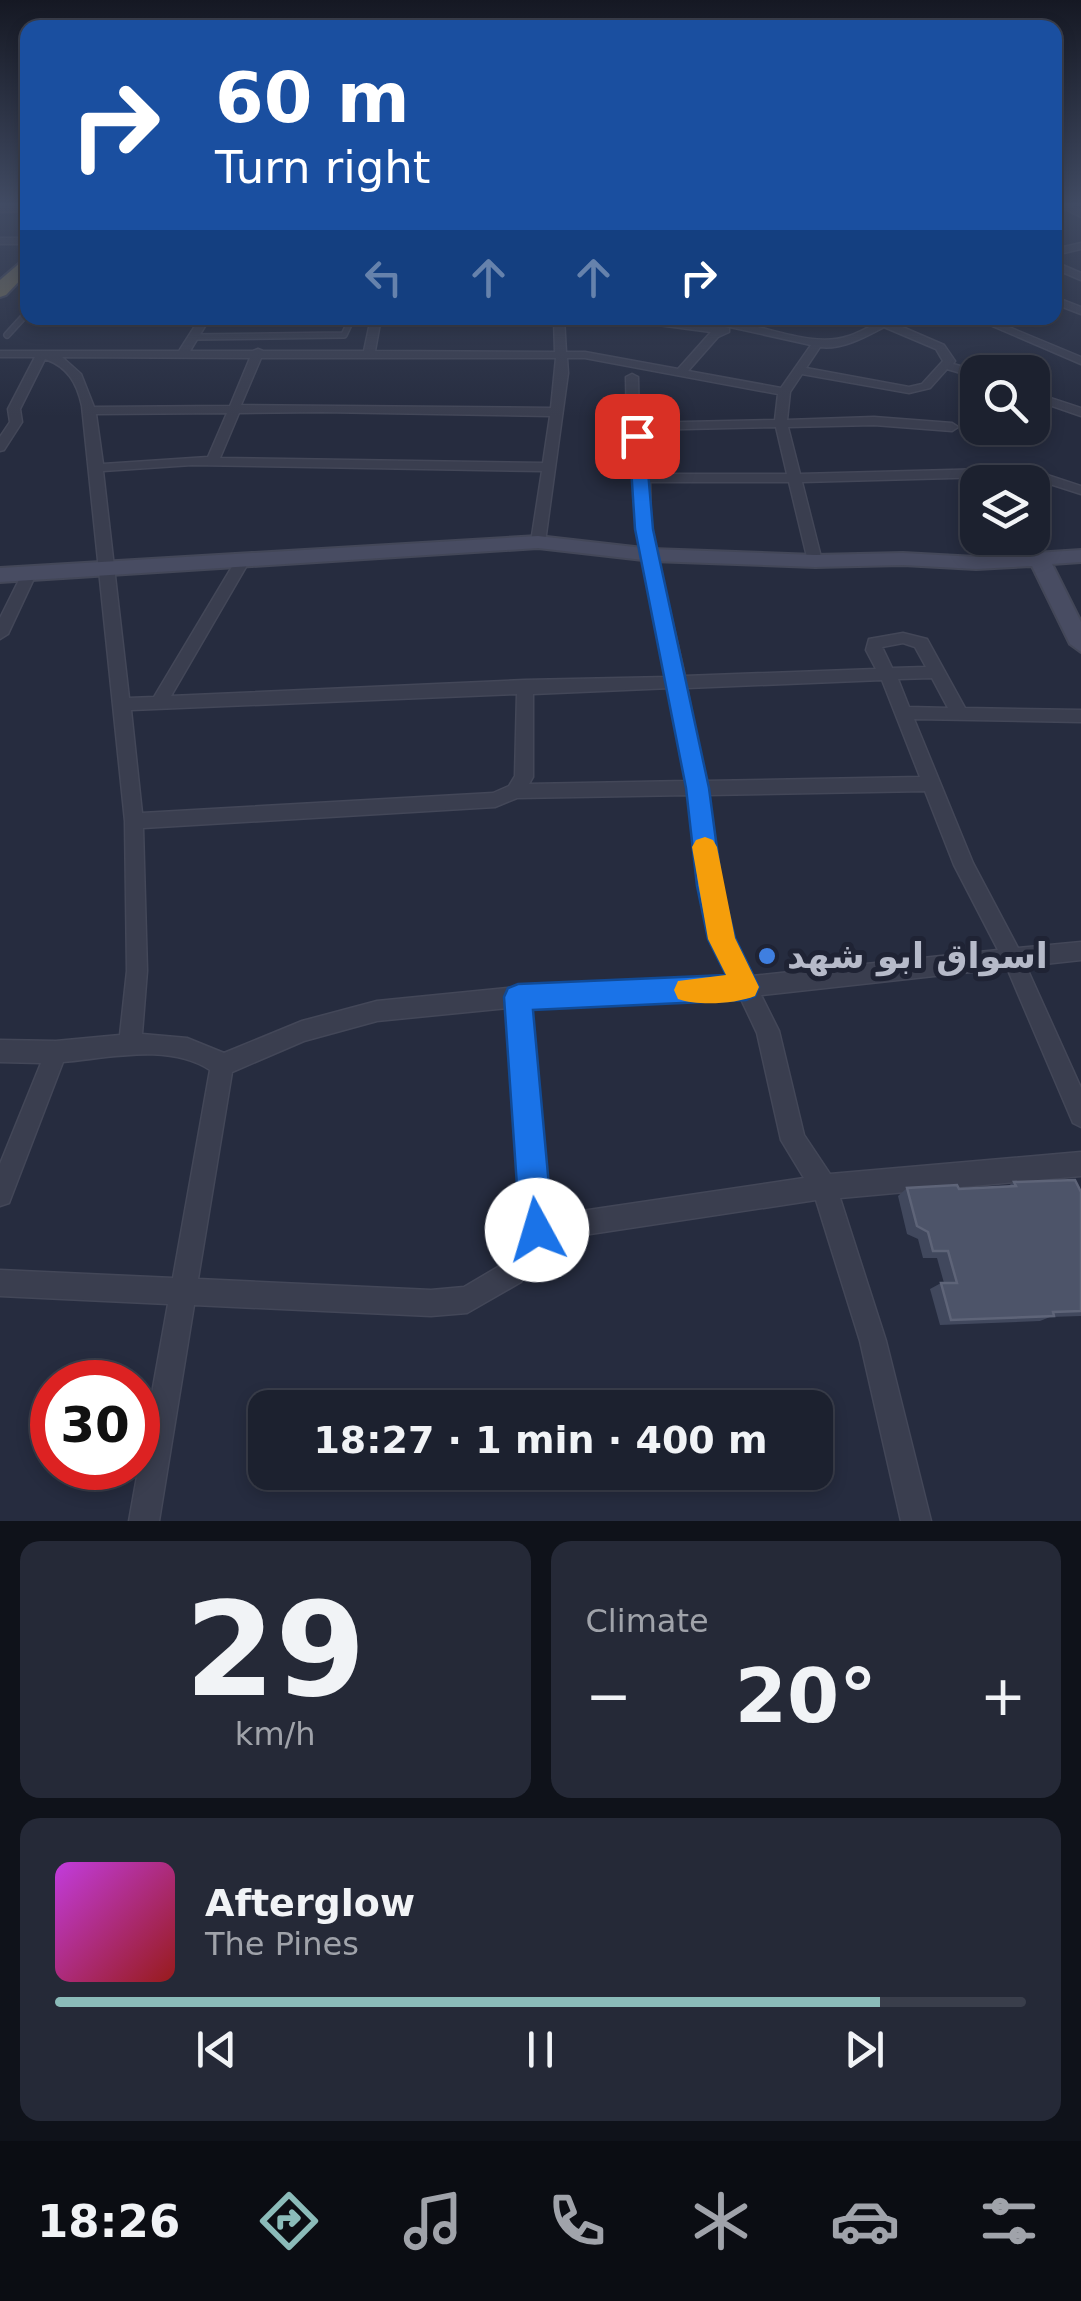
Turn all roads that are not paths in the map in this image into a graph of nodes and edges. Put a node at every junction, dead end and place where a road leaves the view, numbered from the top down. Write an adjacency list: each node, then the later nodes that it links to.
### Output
1 (20, 321): 12 (lane)
2 (201, 325): 13 (street)
3 (349, 325): 13 (lane)
4 (375, 325): 17 (street)
5 (560, 325): 20 (street)
6 (698, 325): 11 (street)
7 (735, 325): 11 (street)
8 (881, 325): 14 (street)
9 (885, 325): 22 (street)
10 (996, 325): 21 (street)
11 (728, 328): 14 (street); 23 (street)
12 (7, 335)
13 (194, 337): 15 (street)
14 (816, 345): 24 (street)
15 (184, 352): 16 (street); 19 (street)
16 (258, 352): 17 (street); 29 (street)
17 (369, 352): 20 (street)
18 (0, 354): 19 (street)
19 (42, 354): 30 (street); 36 (street)
20 (562, 356): 23 (street); 31 (street)
21 (1081, 360)
22 (945, 365): 24 (street); 25 (street)
23 (682, 370): 27 (street)
24 (797, 370): 27 (street)
25 (960, 370)
26 (632, 376): 34 (street)
27 (784, 392): 33 (street)
28 (1050, 401): 32 (street)
29 (233, 409): 30 (street); 31 (street); 37 (street)
30 (89, 411): 39 (street)
31 (553, 412): 38 (street)
32 (1081, 412)
33 (781, 422): 34 (street); 35 (street); 40 (street)
34 (633, 426): 41 (street)
35 (952, 427)
36 (0, 447)
37 (212, 462): 38 (street); 39 (street)
38 (548, 467): 43 (street)
39 (98, 468): 49 (street)
40 (797, 476): 41 (street); 42 (street); 48 (street)
41 (643, 478): 44 (street)
42 (1081, 490)
43 (538, 542): 44 (street); 46 (street)
44 (652, 555): 48 (street); 56 (street)
45 (1081, 556): 47 (street)
46 (243, 560): 49 (street); 58 (street)
47 (1040, 560): 48 (street); 53 (street)
48 (814, 561)
49 (108, 568): 50 (street); 59 (street)
50 (30, 572): 51 (street); 52 (street)
51 (0, 575)
52 (0, 634)
53 (1081, 644)
54 (938, 672): 55 (street); 55 (street); 61 (street)
55 (888, 675): 56 (street); 60 (street)
56 (678, 684): 57 (street); 64 (street)
57 (525, 686): 58 (street); 65 (street)
58 (159, 702): 59 (street)
59 (124, 704): 66 (street)
60 (902, 713): 61 (street); 63 (street)
61 (959, 713): 62 (street)
62 (1081, 716)
63 (931, 784): 64 (street); 68 (street)
64 (698, 788): 65 (street); 69 (street)
65 (515, 792): 66 (street)
66 (134, 821): 71 (street)
67 (1081, 951): 68 (street)
68 (1012, 957): 69 (street); 75 (street)
69 (746, 987): 70 (street); 77 (street)
70 (518, 997): 74 (street); 79 (street)
71 (130, 1046): 73 (street); 74 (street)
72 (0, 1051): 73 (street)
73 (56, 1052): 78 (street)
74 (222, 1065): 81 (street)
75 (1081, 1115)
76 (1081, 1164): 77 (street)
77 (824, 1187): 79 (street); 83 (street)
78 (0, 1194)
79 (537, 1230): 81 (street)
80 (0, 1283): 81 (street)
81 (181, 1291): 82 (street)
82 (144, 1521)
83 (916, 1521)

